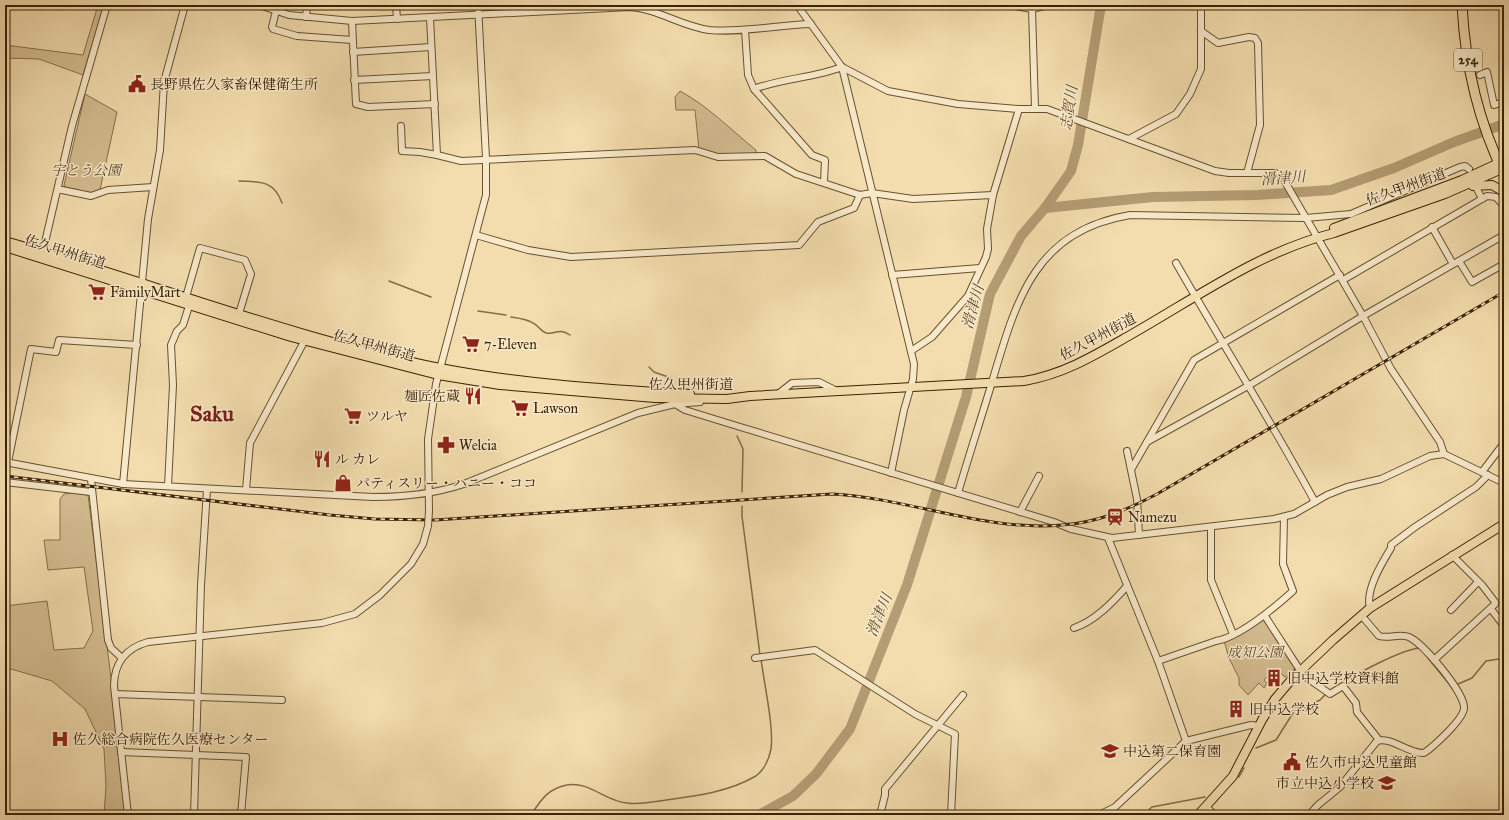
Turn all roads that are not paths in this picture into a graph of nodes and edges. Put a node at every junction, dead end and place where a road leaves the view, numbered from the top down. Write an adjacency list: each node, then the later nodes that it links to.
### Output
1 (107, 5): 45 (street)
2 (186, 5): 43 (street)
3 (259, 5): 14 (street)
4 (308, 5): 16 (street)
5 (396, 5): 18 (street)
6 (478, 5): 15 (street)
7 (797, 5): 20 (street)
8 (1009, 5): 13 (street)
9 (1048, 5): 13 (street)
10 (1201, 5): 22 (street)
11 (1462, 5): 39 (highway, 254)
12 (643, 7): 15 (street); 21 (street)
13 (1032, 9): 33 (street)
14 (276, 12): 16 (street); 23 (street)
15 (479, 15): 17 (street); 38 (street)
16 (306, 17): 19 (street)
17 (430, 18): 18 (street); 24 (street)
18 (397, 19): 19 (street)
19 (352, 21): 23 (street)
20 (811, 24): 21 (street); 26 (street)
21 (745, 30): 30 (street)
22 (1202, 31): 36 (street); 41 (street)
23 (352, 40): 25 (street)
24 (432, 48): 25 (street); 28 (street)
25 (353, 52): 29 (street)
26 (842, 66): 30 (street); 34 (street); 47 (street)
27 (1480, 75): 31 (street)
28 (433, 76): 29 (street); 32 (street)
29 (354, 80): 32 (street)
30 (754, 90): 42 (street)
31 (1504, 102)
32 (435, 104): 37 (street)
33 (1035, 108): 34 (street); 36 (street)
34 (1019, 109): 50 (street)
35 (401, 126): 37 (street)
36 (1129, 138): 41 (street)
37 (437, 155): 38 (street)
38 (486, 158): 42 (street); 56 (street)
39 (1503, 166): 48 (main road, 佐久甲州街道); 58 (main road, 佐久甲州街道)
40 (1469, 169): 54 (street)
41 (1247, 173): 54 (street)
42 (824, 182): 49 (street)
43 (153, 187): 45 (street); 69 (street)
44 (1477, 189): 51 (street)
45 (58, 190): 61 (street)
46 (1504, 192): 48 (main road)
47 (872, 193): 49 (street); 50 (street); 67 (street)
48 (1446, 194): 58 (main road, 佐久甲州街道)
49 (860, 195): 56 (street)
50 (993, 195): 66 (street)
51 (1482, 199): 52 (street); 55 (street)
52 (1502, 199): 53 (street)
53 (1504, 206)
54 (1305, 217): 58 (street); 80 (street)
55 (1432, 227): 64 (street); 68 (street)
56 (476, 235): 79 (street)
57 (1504, 235): 62 (street)
58 (1318, 237): 68 (street); 71 (main road, 佐久甲州街道)
59 (5, 240): 61 (main road, 佐久甲州街道)
60 (5, 247): 69 (main road, 佐久甲州街道)
61 (42, 251): 69 (main road, 佐久甲州街道)
62 (1460, 261): 64 (street); 65 (street)
63 (1176, 263): 71 (street)
64 (1453, 264): 73 (street)
65 (1504, 264)
66 (980, 268): 67 (street); 78 (street)
67 (892, 275): 78 (street)
68 (1341, 278): 73 (street); 76 (street)
69 (142, 287): 70 (main road, 佐久甲州街道); 72 (main road, 佐久甲州街道); 77 (street)
70 (186, 297): 74 (main road, 佐久甲州街道); 74 (street)
71 (1196, 297): 76 (street); 80 (main road, 佐久甲州街道)
72 (189, 306): 74 (main road, 佐久甲州街道); 102 (street)
73 (1363, 316): 81 (street); 92 (street)
74 (238, 317): 75 (main road, 佐久甲州街道)
75 (306, 337): 79 (main road, 佐久甲州街道); 104 (street)
76 (1223, 344): 81 (street); 89 (street)
77 (137, 345): 93 (street); 101 (street)
78 (911, 351): 82 (street)
79 (439, 371): 83 (main road, 佐久甲州街道); 85 (main road, 佐久甲州街道); 107 (street)
80 (990, 383): 82 (main road, 佐久甲州街道); 106 (street)
81 (1248, 386): 89 (street); 108 (street)
82 (910, 387): 84 (main road, 佐久甲州街道); 95 (street)
83 (687, 394): 84 (main road, 佐久甲州街道); 85 (street)
84 (750, 396): 86 (main road, 佐久甲州街道)
85 (668, 399): 86 (main road, 佐久甲州街道); 88 (street)
86 (727, 399): 87 (street)
87 (675, 404): 88 (street); 95 (street)
88 (638, 413): 107 (street)
89 (1147, 442): 94 (street)
90 (1504, 443): 96 (street)
91 (1127, 451): 94 (street)
92 (1444, 454): 96 (street); 108 (street)
93 (7, 462): 98 (street)
94 (1132, 468): 113 (street)
95 (891, 473): 106 (street)
96 (1485, 474): 100 (street); 118 (street)
97 (1039, 476): 109 (street)
98 (91, 479): 101 (street); 105 (street)
99 (5, 482): 105 (street)
100 (1504, 483)
101 (123, 484): 102 (street)
102 (168, 486): 103 (street)
103 (208, 488): 104 (street); 126 (street)
104 (246, 490): 107 (street)
105 (91, 492): 128 (street)
106 (957, 492): 109 (street)
107 (429, 493): 126 (street, bridge)
108 (1316, 502): 110 (street)
109 (1020, 512): 114 (street)
110 (1284, 517): 112 (street); 122 (street)
111 (1504, 524): 115 (main road)
112 (1211, 527): 113 (street); 125 (street)
113 (1139, 535): 114 (street)
114 (1108, 538): 117 (street)
115 (1452, 555): 116 (street); 118 (main road)
116 (1478, 582): 119 (street); 120 (street)
117 (1127, 586): 124 (street); 130 (street)
118 (1370, 608): 121 (main road)
119 (1491, 609): 123 (street); 129 (street)
120 (1451, 610)
121 (1361, 615): 129 (street); 131 (main road)
122 (1265, 616): 125 (street); 131 (street)
123 (1504, 626)
124 (1074, 628)
125 (1233, 634): 130 (street)
126 (199, 636): 128 (street); 134 (street)
127 (759, 657): 136 (street)
128 (122, 658): 132 (street)
129 (1434, 660): 138 (street)
130 (1158, 661): 139 (street)
131 (1300, 671): 137 (main road); 138 (street)
132 (115, 694): 134 (street); 140 (street)
133 (963, 695): 136 (street)
134 (198, 697): 135 (street); 141 (street)
135 (282, 700)
136 (938, 725): 146 (street); 147 (street)
137 (1259, 726): 139 (street); 142 (main road)
138 (1379, 740): 151 (street)
139 (1186, 741): 148 (street)
140 (121, 752): 141 (street); 143 (street)
141 (196, 754): 144 (street); 145 (street)
142 (1206, 807): 149 (main road); 150 (street)
143 (128, 815)
144 (194, 815)
145 (241, 815)
146 (880, 815)
147 (951, 815)
148 (1099, 815)
149 (1198, 815)
150 (1215, 815)
151 (1309, 815)

